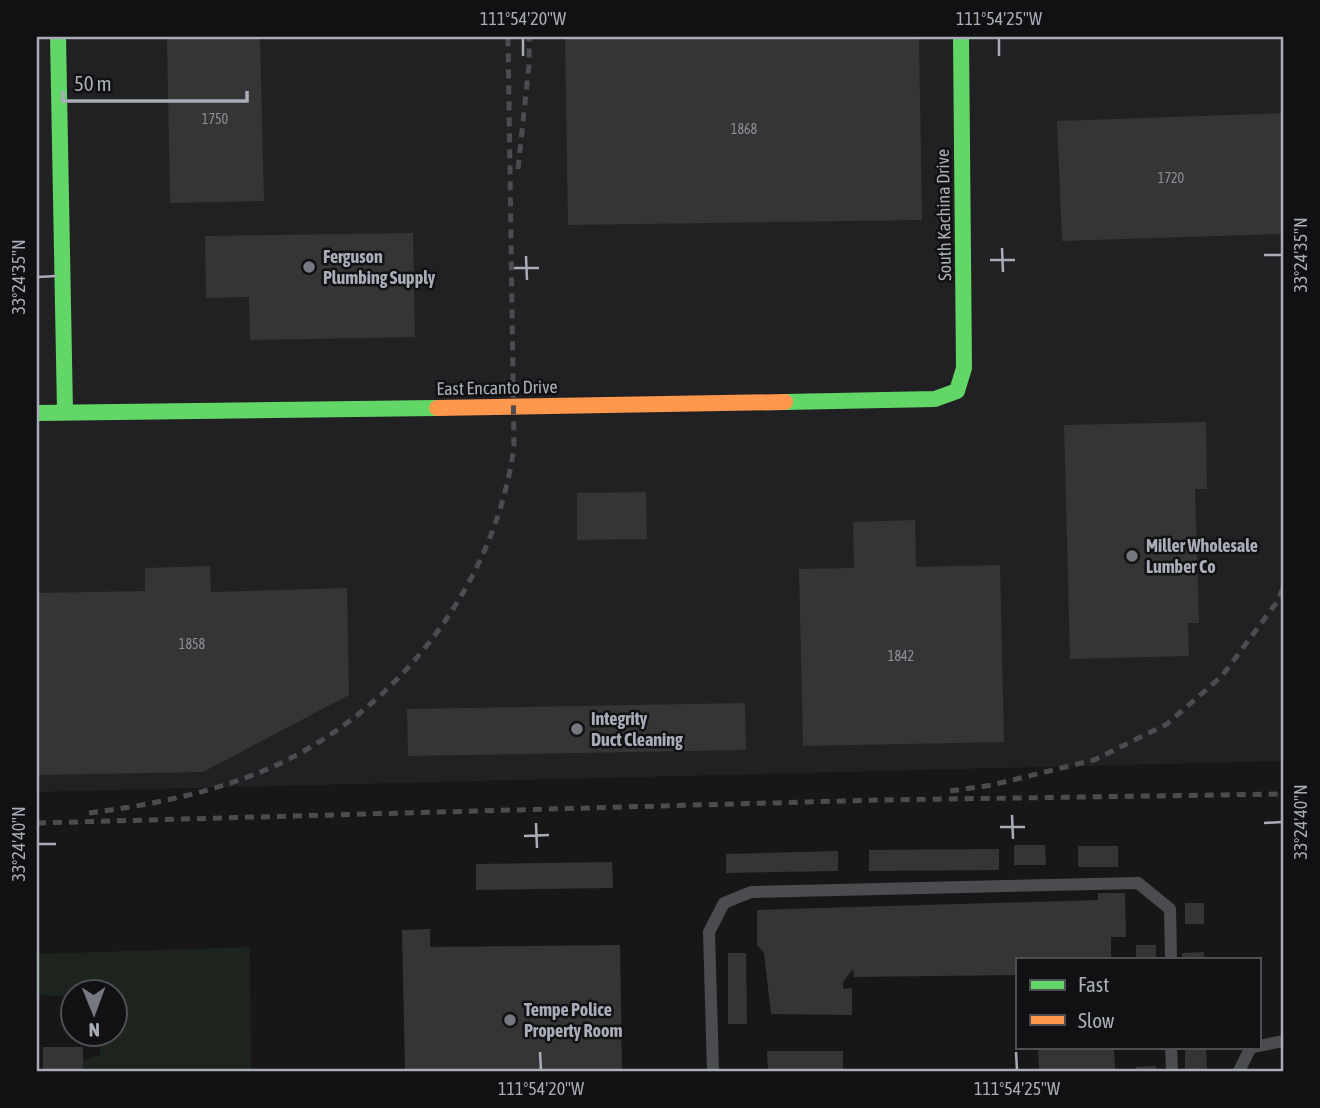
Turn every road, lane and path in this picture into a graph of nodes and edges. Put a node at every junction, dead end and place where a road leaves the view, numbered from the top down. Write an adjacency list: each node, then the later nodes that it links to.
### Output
1 (58, 37): 4 (street)
2 (961, 37): 3 (street, South Kachina Drive)
3 (957, 391): 4 (street, East Encanto Drive)
4 (65, 412): 5 (street, East Encanto Drive)
5 (37, 413)
6 (1171, 958): 11 (lane)
7 (1283, 1041): 8 (lane)
8 (1260, 1045)
9 (1171, 1048): 12 (lane)
10 (1250, 1048): 13 (lane)
11 (712, 1071)
12 (1172, 1071)
13 (1239, 1071)

